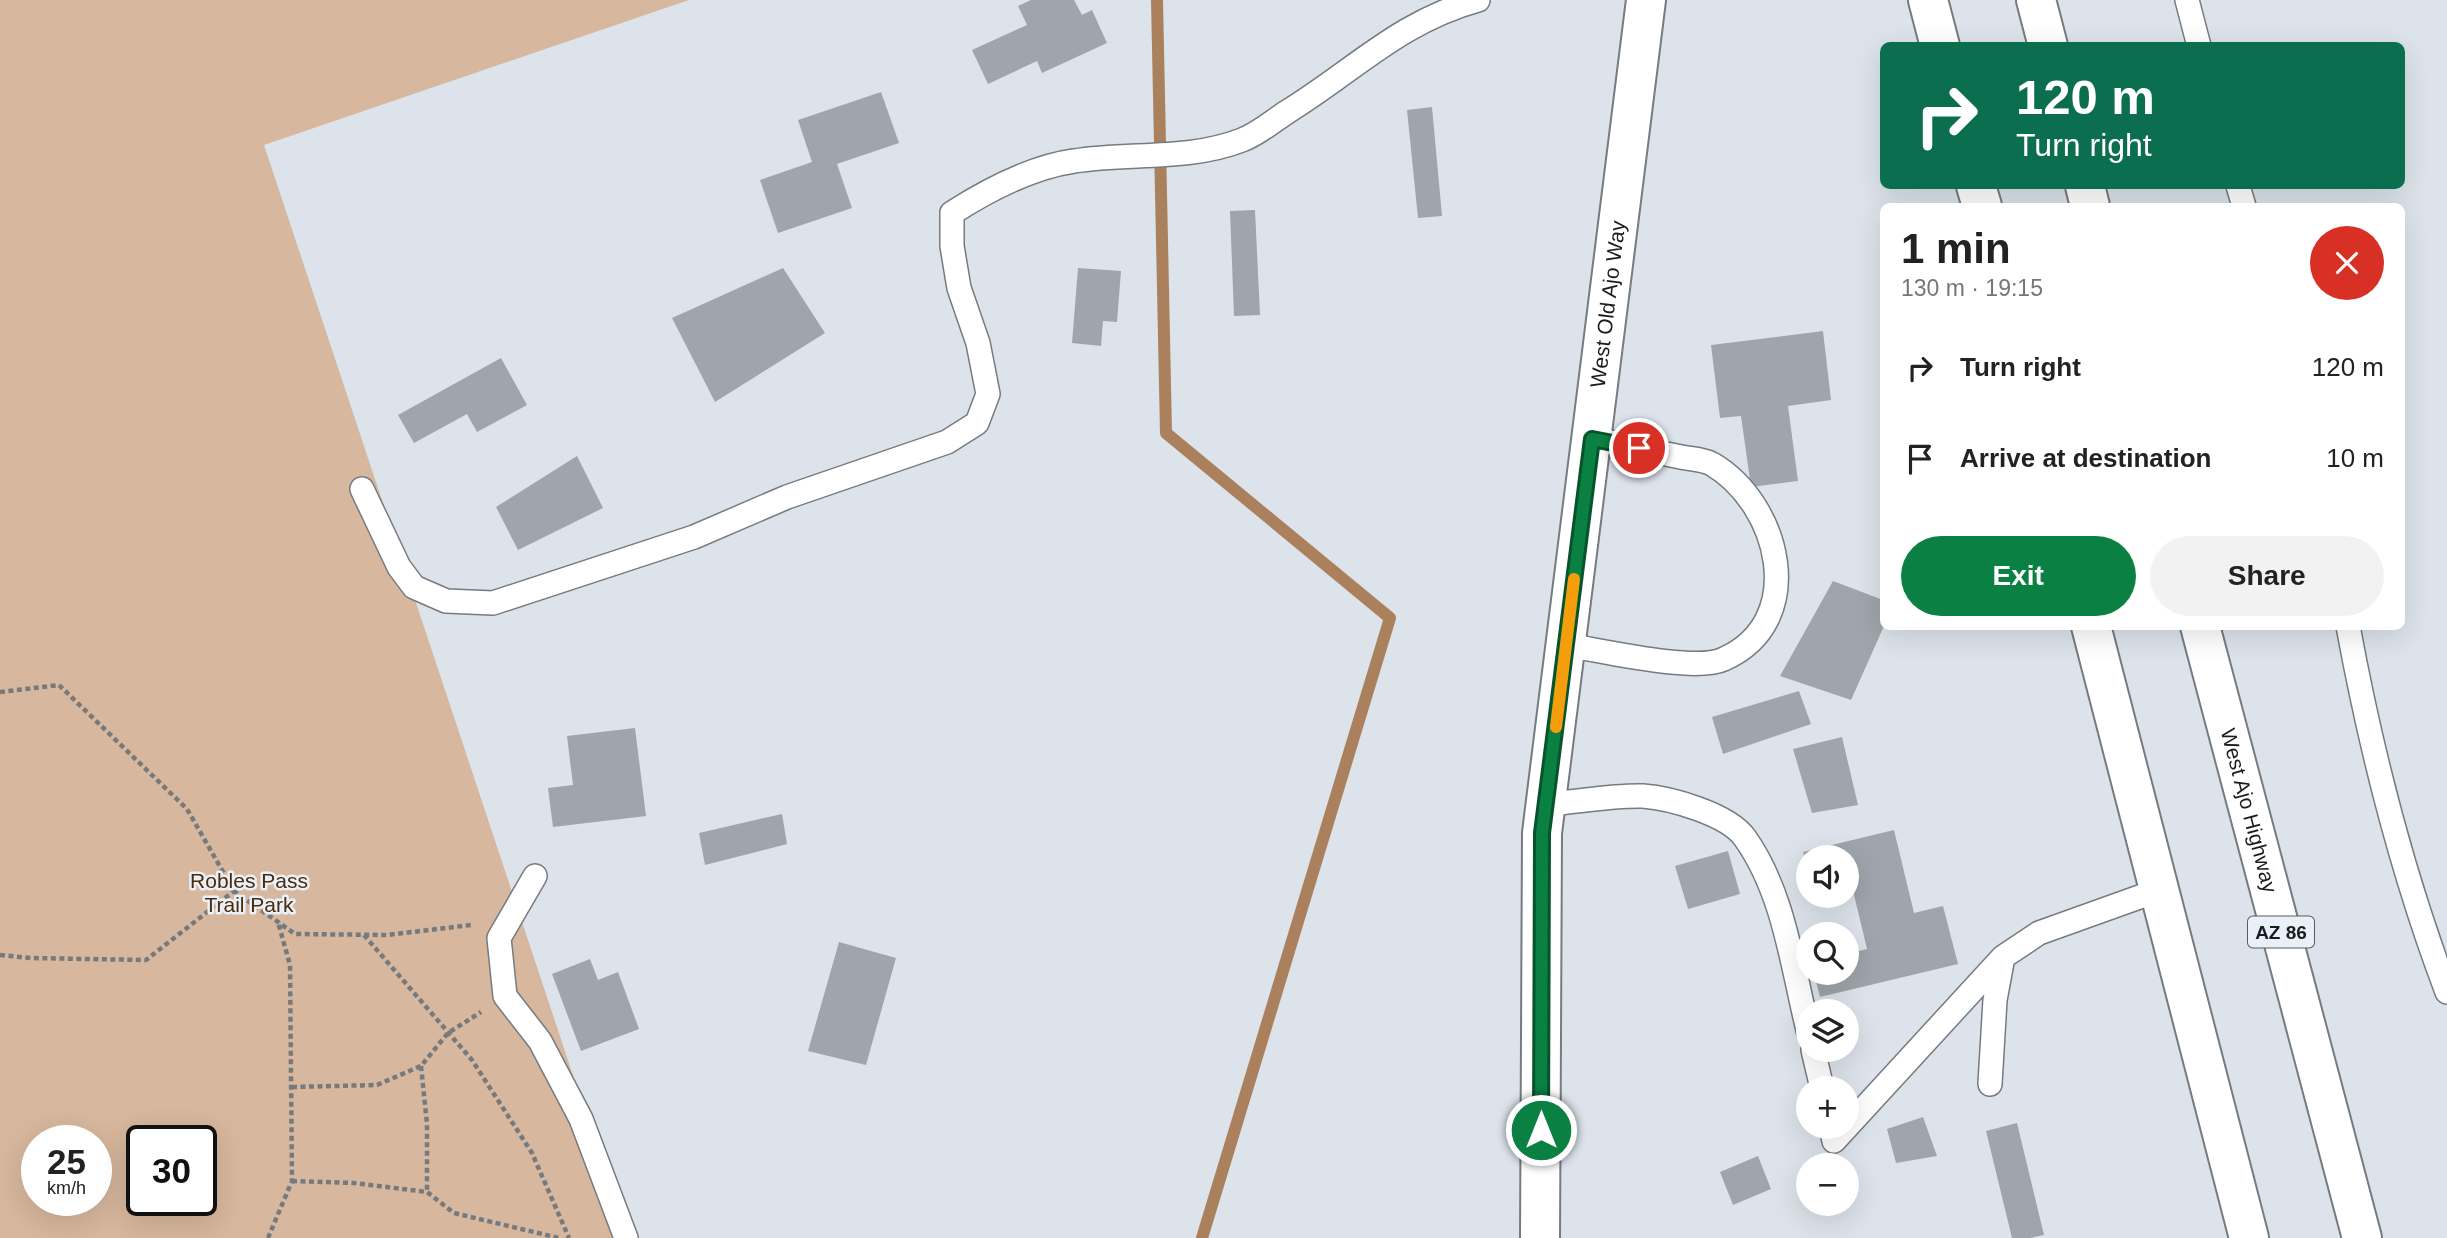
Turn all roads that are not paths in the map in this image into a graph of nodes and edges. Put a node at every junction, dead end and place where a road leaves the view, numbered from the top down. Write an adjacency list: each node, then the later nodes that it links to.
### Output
1 (1478, 0): 10 (lane)
2 (1646, 0): 9 (main road, West Old Ajo Way)
3 (1928, 0): 6 (main road)
4 (2036, 0): 7 (main road)
5 (2187, 0): 8 (lane)
6 (1939, 42)
7 (2047, 42)
8 (2198, 42)
9 (1592, 439): 14 (main road, West Old Ajo Way); 14 (lane)
10 (362, 489)
11 (2092, 630): 17 (main road)
12 (2201, 630): 26 (main road, West Ajo Highway / AZ 86)
13 (2349, 630): 19 (lane)
14 (1566, 645): 15 (main road, West Old Ajo Way)
15 (1546, 804): 20 (lane); 24 (main road, West Old Ajo Way)
16 (535, 876): 23 (lane)
17 (2159, 890): 18 (lane); 25 (main road)
18 (2003, 957): 21 (lane); 22 (lane)
19 (2447, 992)
20 (1801, 999)
21 (1990, 1084)
22 (1859, 1113)
23 (626, 1238)
24 (1540, 1238)
25 (2249, 1238)
26 (2362, 1238)

